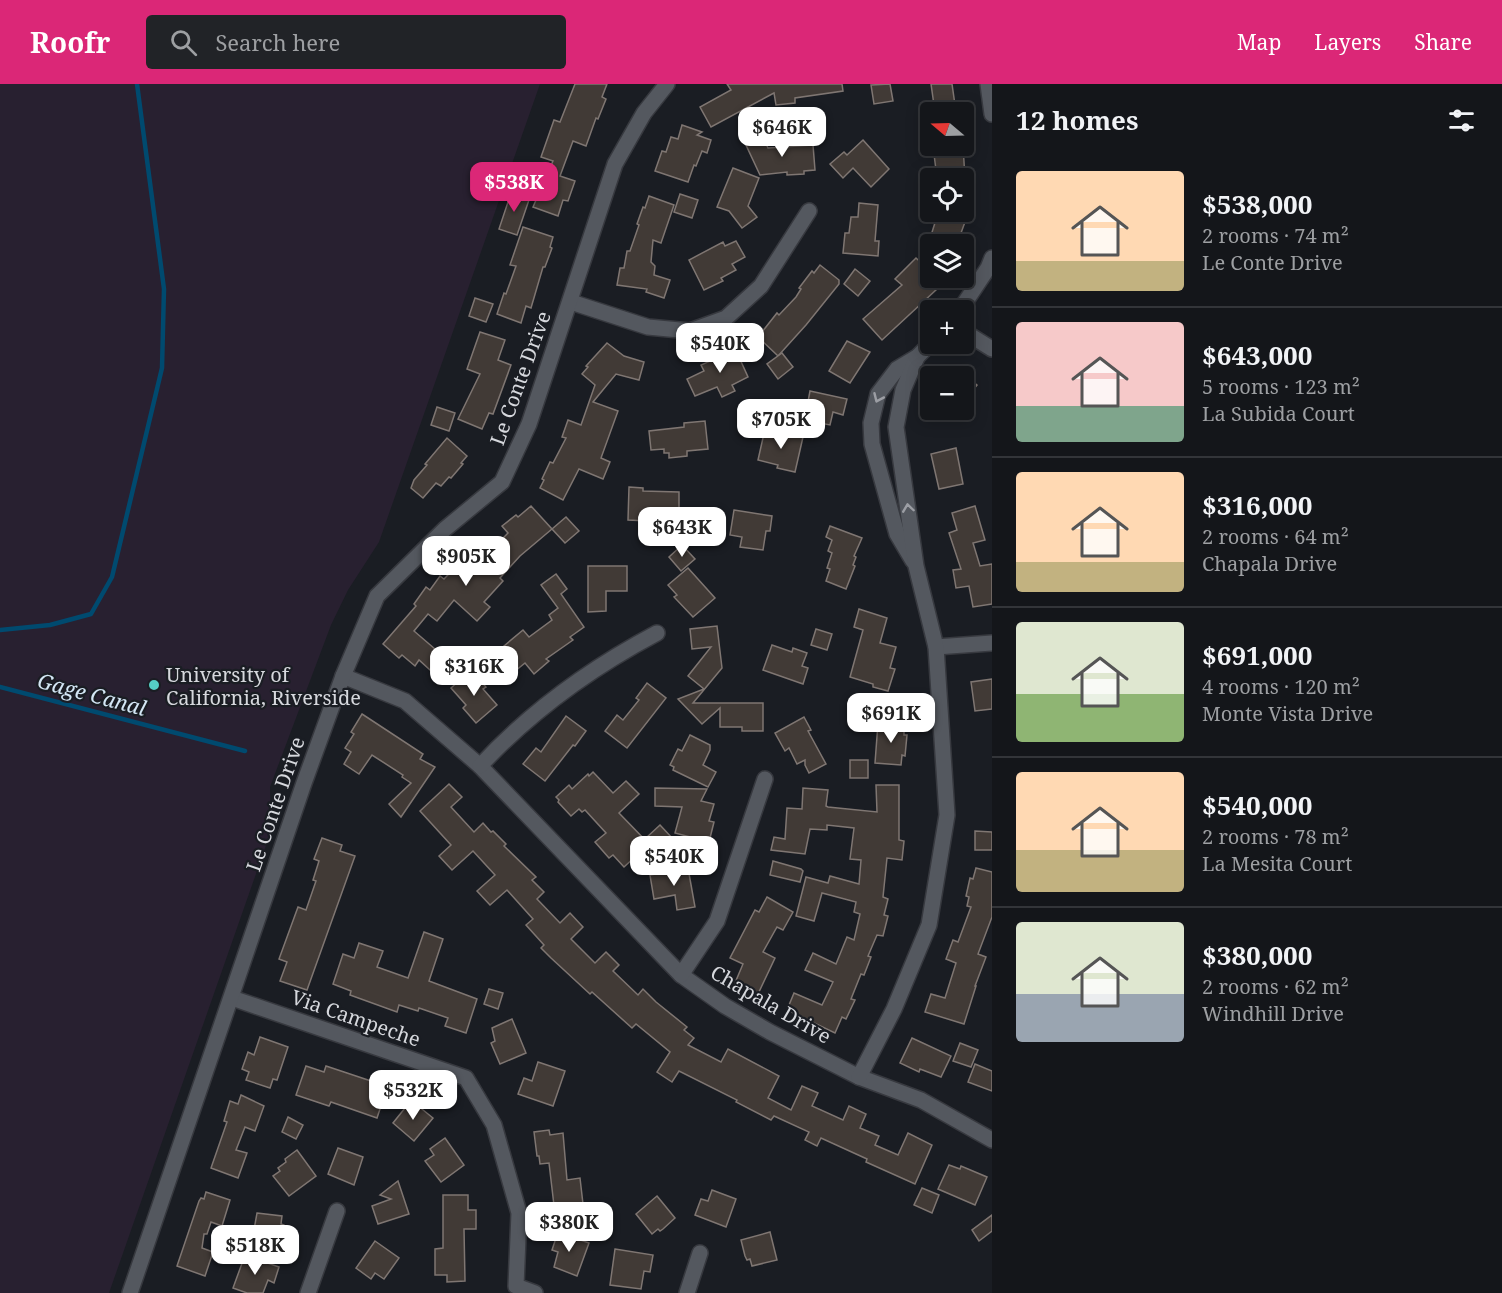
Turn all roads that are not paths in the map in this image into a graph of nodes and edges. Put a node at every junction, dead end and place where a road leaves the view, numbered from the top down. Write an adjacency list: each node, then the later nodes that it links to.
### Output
1 (667, 84): 7 (street, Le Conte Drive)
2 (988, 84): 3 (street)
3 (992, 114)
4 (809, 211): 7 (street)
5 (992, 258): 6 (street)
6 (967, 300)
7 (571, 303): 16 (street, Le Conte Drive)
8 (974, 338): 9 (street)
9 (992, 349)
10 (920, 353): 11 (street)
11 (916, 357): 12 (street, one-way to 11); 12 (street, one-way to 12)
12 (916, 566): 15 (street)
13 (657, 633): 17 (street)
14 (992, 643): 15 (street)
15 (936, 647): 21 (street)
16 (343, 676): 17 (street, Chapala Drive); 20 (street, Le Conte Drive)
17 (480, 766): 19 (street, Chapala Drive)
18 (765, 779): 19 (street)
19 (681, 975): 21 (street, Chapala Drive)
20 (232, 998): 25 (street, Le Conte Drive); 27 (street, Via Campeche)
21 (858, 1077): 22 (street, Chapala Drive)
22 (992, 1140)
23 (337, 1211): 26 (street)
24 (700, 1253): 28 (street)
25 (130, 1293)
26 (308, 1293)
27 (535, 1293)
28 (687, 1293)

